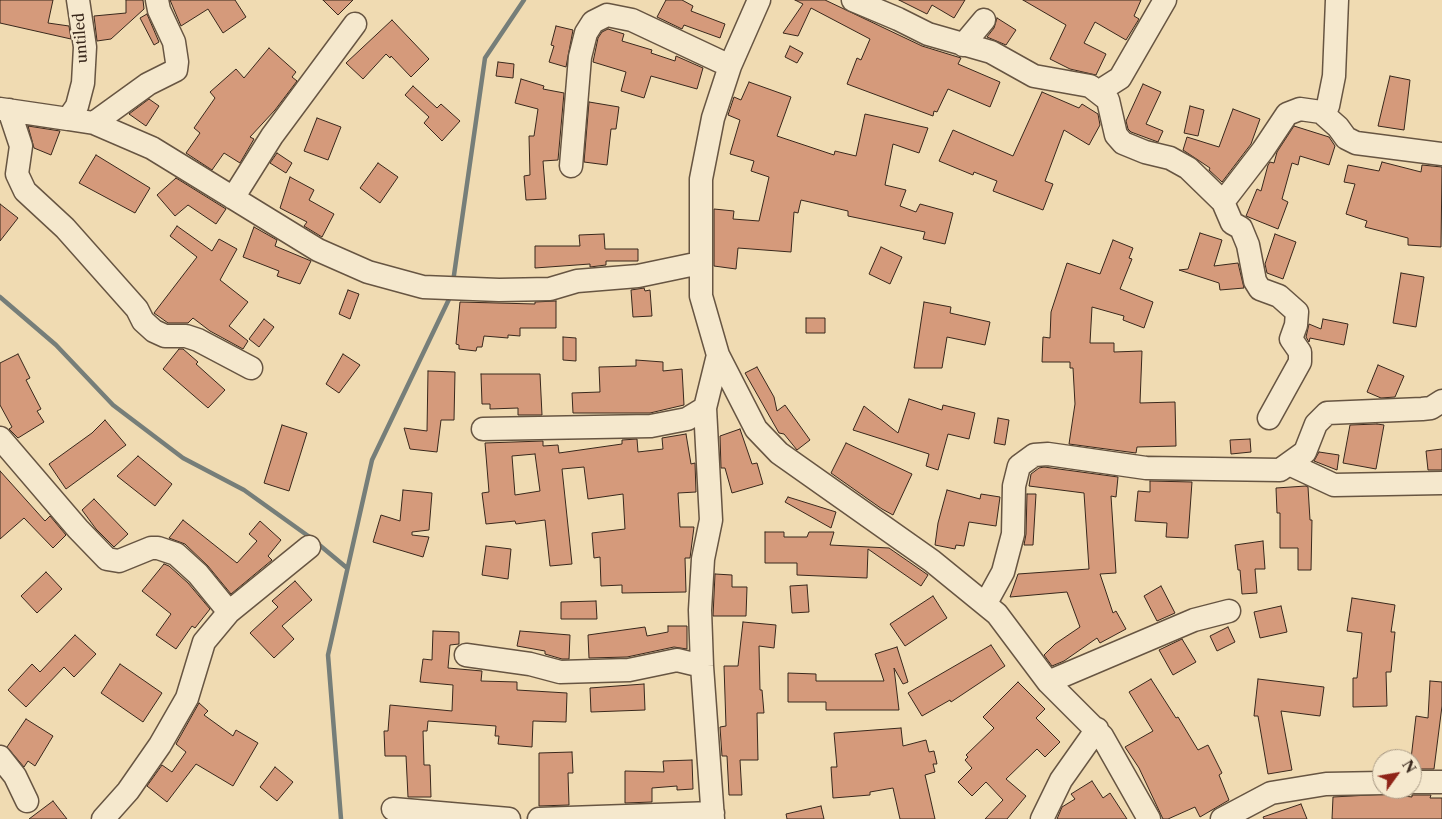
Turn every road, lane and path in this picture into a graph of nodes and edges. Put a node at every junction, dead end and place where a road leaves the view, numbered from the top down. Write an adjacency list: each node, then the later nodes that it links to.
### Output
1 (78, 0): 13 (street, untiled)
2 (157, 0): 15 (street)
3 (758, 0): 10 (street)
4 (853, 0): 9 (street)
5 (1165, 0): 11 (street)
6 (1337, 0): 14 (street)
7 (984, 20): 9 (street)
8 (355, 24): 18 (street)
9 (962, 45): 11 (street)
10 (730, 66): 17 (street); 20 (street)
11 (1098, 92): 19 (street)
12 (4, 109): 13 (street); 22 (street)
13 (72, 112): 15 (street)
14 (1321, 112): 16 (street); 19 (street)
15 (94, 123): 18 (street)
16 (1442, 154)
17 (571, 166)
18 (233, 198): 20 (street)
19 (1223, 202): 25 (street)
20 (700, 263): 21 (street)
21 (718, 355): 23 (street); 31 (street)
22 (251, 368)
23 (705, 408): 26 (street); 35 (street)
24 (1438, 411): 28 (street)
25 (1269, 418)
26 (483, 428)
27 (0, 438): 33 (street)
28 (1289, 464): 29 (street); 31 (street)
29 (1442, 483)
30 (309, 547): 33 (street)
31 (986, 603): 36 (street)
32 (1229, 611): 36 (street)
33 (229, 612): 45 (street)
34 (466, 655): 35 (street)
35 (702, 666): 44 (street)
36 (1048, 682): 37 (street)
37 (1096, 729): 48 (street); 49 (street)
38 (0, 757): 42 (street)
39 (1422, 782): 40 (street)
40 (1442, 782)
41 (1372, 783): 50 (street)
42 (27, 801)
43 (393, 809): 46 (street)
44 (713, 816): 47 (street)
45 (102, 819)
46 (509, 819)
47 (539, 819)
48 (1042, 819)
49 (1150, 819)
50 (1222, 819)

